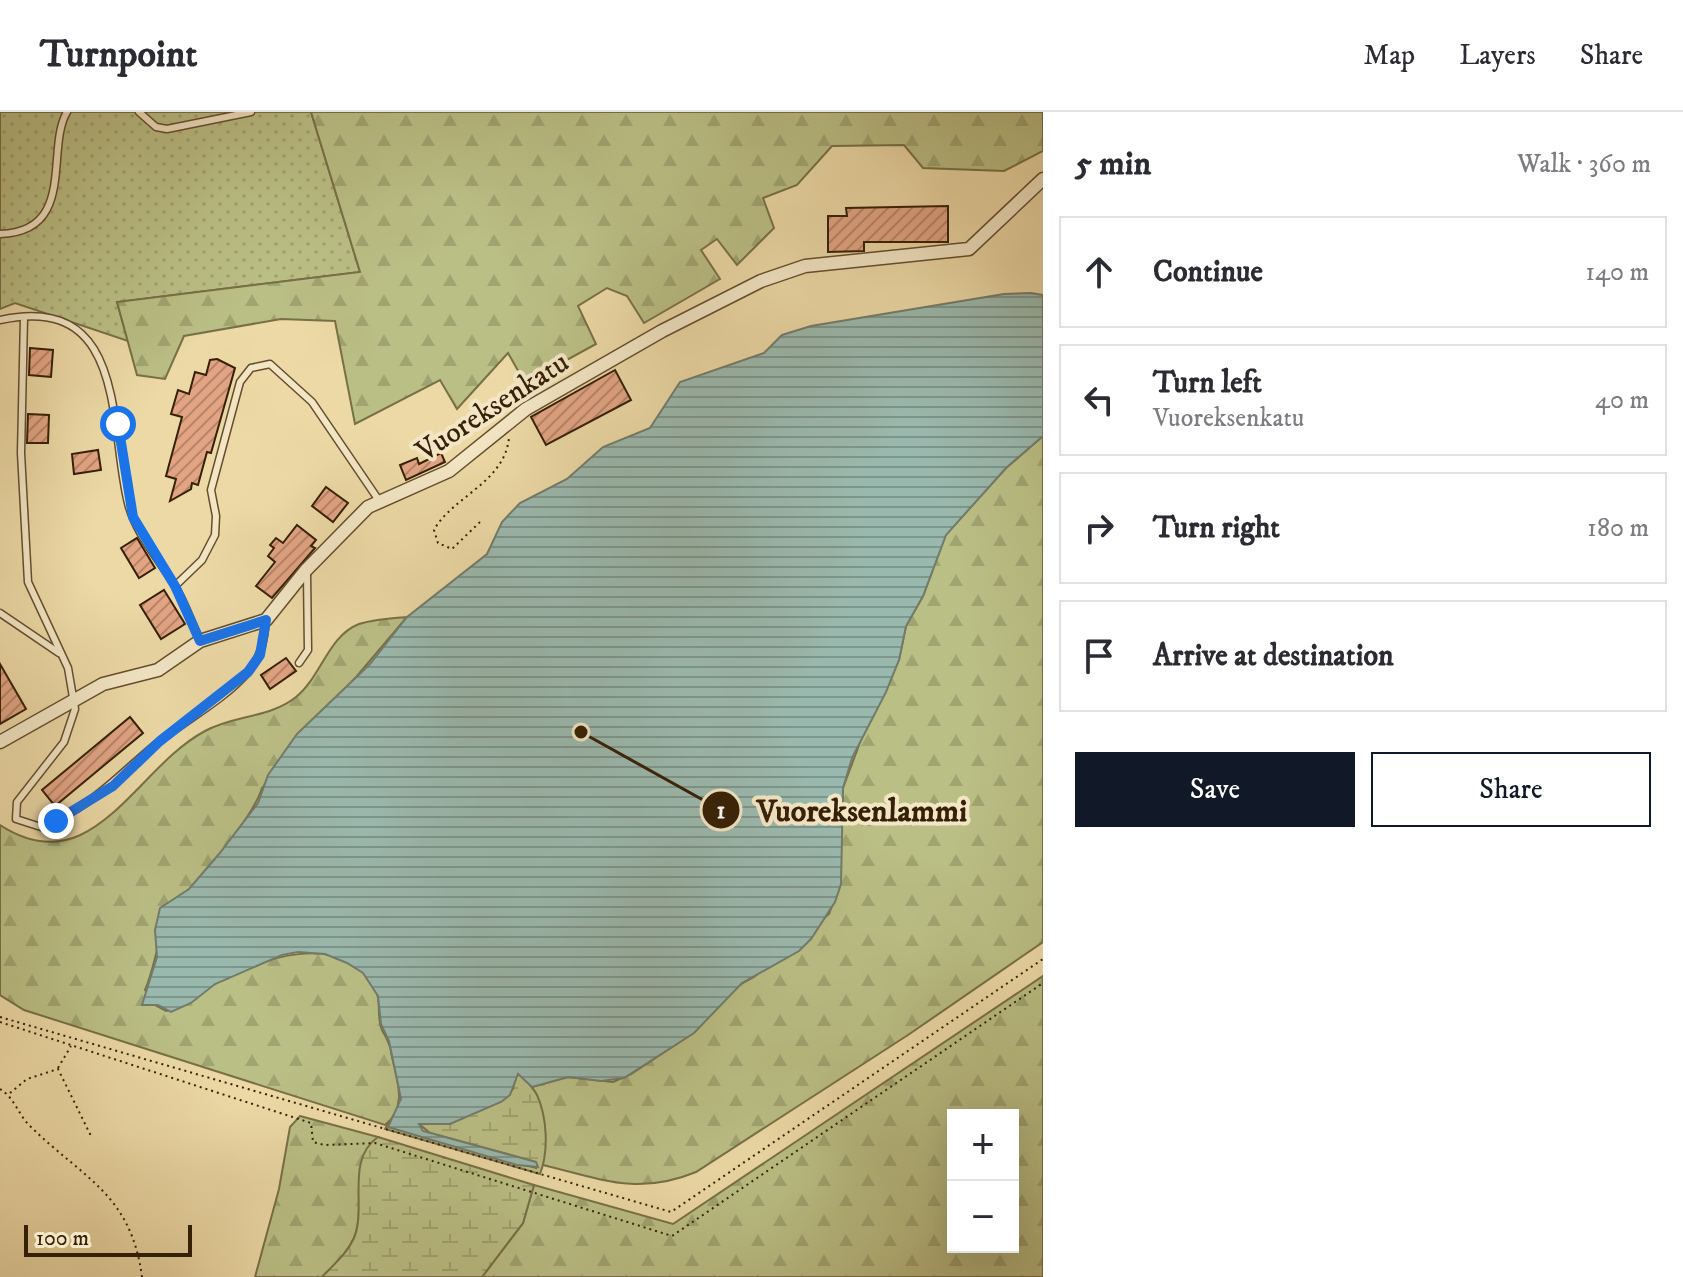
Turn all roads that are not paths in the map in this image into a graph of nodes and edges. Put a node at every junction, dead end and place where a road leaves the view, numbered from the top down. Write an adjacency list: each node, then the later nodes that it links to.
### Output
1 (67, 112): 5 (lane)
2 (139, 112): 3 (lane)
3 (251, 112)
4 (1043, 179): 8 (street, Vuoreksenkatu)
5 (0, 234)
6 (24, 317): 7 (lane); 10 (lane); 14 (lane)
7 (0, 320)
8 (380, 502): 9 (street, Vuoreksenkatu); 10 (lane)
9 (306, 570): 12 (street, Vuoreksenkatu); 15 (lane)
10 (175, 586): 13 (lane)
11 (0, 613): 14 (lane)
12 (266, 620): 13 (street); 16 (lane)
13 (200, 641): 16 (street)
14 (59, 653): 16 (lane)
15 (299, 663)
16 (75, 701): 17 (street)
17 (0, 742)

